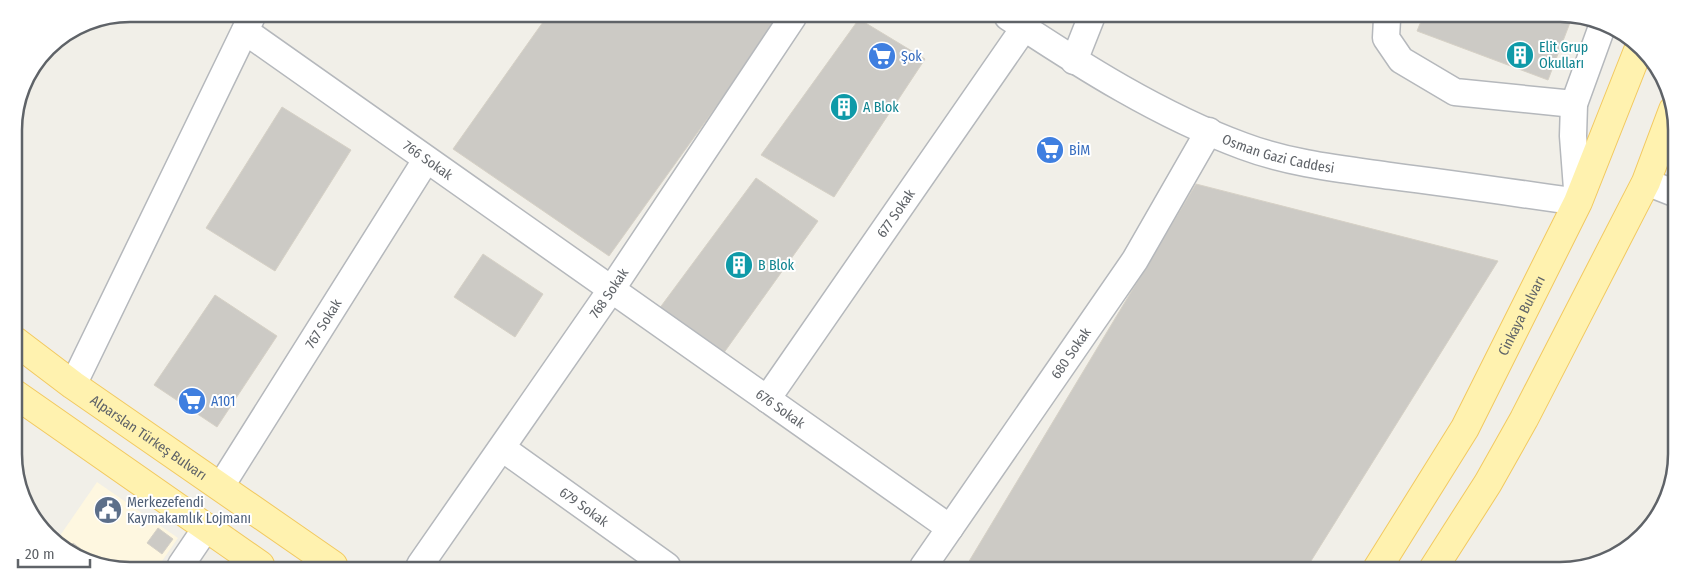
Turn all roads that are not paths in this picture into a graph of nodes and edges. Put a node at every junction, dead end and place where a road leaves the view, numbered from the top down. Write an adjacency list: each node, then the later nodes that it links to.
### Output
1 (789, 22): 16 (street, 768 Sokak)
2 (1016, 22): 8 (street, Osman Gazi Caddesi); 20 (street, 677 Sokak)
3 (1089, 22): 8 (street)
4 (1387, 22): 9 (street)
5 (249, 23): 12 (street, 766 Sokak); 18 (street)
6 (1601, 31): 9 (street)
7 (1636, 54): 15 (main road, Cinkaya Bulvarı)
8 (1074, 61): 11 (street, Osman Gazi Caddesi)
9 (1574, 104): 15 (street)
10 (1668, 124): 13 (main road)
11 (1208, 131): 15 (street, Osman Gazi Caddesi); 24 (street, 680 Sokak)
12 (426, 160): 16 (street, 766 Sokak); 22 (street, 767 Sokak)
13 (1646, 182): 14 (street); 27 (main road)
14 (1668, 191)
15 (1578, 202): 26 (main road, Cinkaya Bulvarı)
16 (611, 290): 20 (street, 676 Sokak); 21 (street, 768 Sokak)
17 (22, 347): 18 (main road, Alparslan Türkeş Bulvarı)
18 (73, 385): 22 (main road, Alparslan Türkeş Bulvarı)
19 (22, 398): 23 (main road)
20 (768, 399): 24 (street, 676 Sokak)
21 (502, 448): 31 (street, 768 Sokak); 32 (street, 679 Sokak)
22 (221, 486): 30 (main road, Alparslan Türkeş Bulvarı)
23 (206, 528): 28 (street); 29 (main road)
24 (950, 528): 25 (street, 680 Sokak)
25 (927, 561)
26 (1382, 561)
27 (1438, 561)
28 (182, 562)
29 (255, 562)
30 (329, 562)
31 (423, 562)
32 (660, 562)

